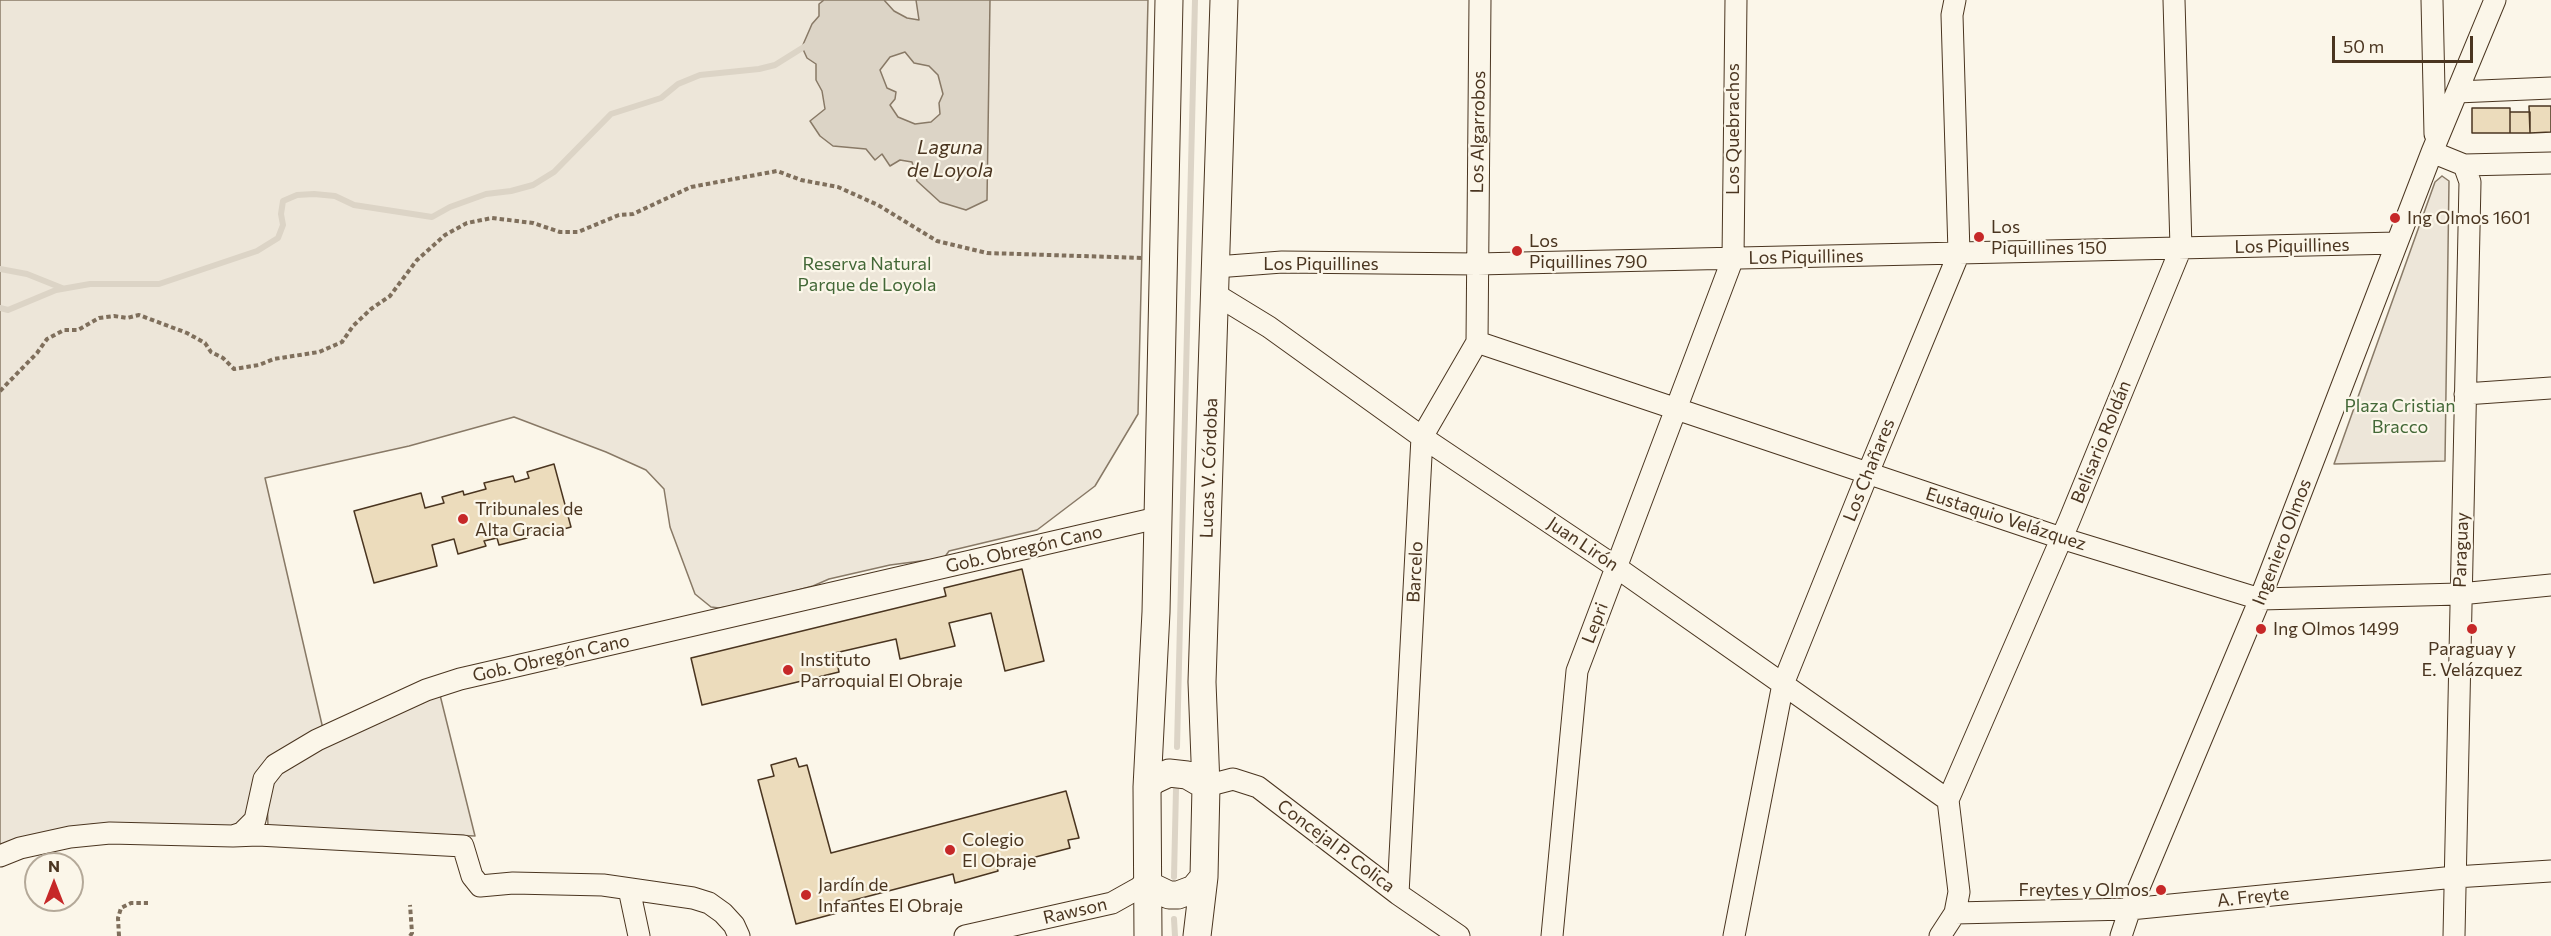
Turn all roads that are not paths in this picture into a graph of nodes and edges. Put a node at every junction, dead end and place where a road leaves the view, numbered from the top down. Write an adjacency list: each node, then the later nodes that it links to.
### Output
1 (1169, 0): 27 (main road)
2 (1224, 0): 19 (main road, Lucas V. Córdoba)
3 (1480, 0): 18 (street, Los Algarrobos)
4 (1736, 0): 17 (street, Los Quebrachos)
5 (1955, 0): 16 (street, Los Chañares)
6 (2174, 0): 15 (street, Belisario Roldán)
7 (2432, 0): 11 (street)
8 (2495, 0): 10 (street, Ingeniero Olmos)
9 (2551, 88): 10 (street)
10 (2457, 92): 11 (street, Ingeniero Olmos)
11 (2433, 148): 13 (street); 14 (street, Ingeniero Olmos)
12 (2551, 162): 13 (street)
13 (2464, 165): 23 (street, Paraguay)
14 (2397, 243): 15 (street, Los Piquillines); 32 (street, Ingeniero Olmos)
15 (2181, 248): 16 (street, Los Piquillines); 28 (street, Belisario Roldán)
16 (1959, 253): 17 (street, Los Piquillines); 26 (street, Los Chañares)
17 (1733, 258): 18 (street, Los Piquillines); 24 (street, Lepri)
18 (1477, 264): 19 (street, Los Piquillines); 21 (street)
19 (1216, 267): 20 (main road, Lucas V. Córdoba)
20 (1215, 294): 25 (street, Juan Lirón); 34 (main road, Lucas V. Córdoba)
21 (1477, 342): 24 (street, Eustaquio Velázquez); 25 (street, Barcelo)
22 (2551, 388): 23 (street)
23 (2465, 394): 31 (street, Paraguay)
24 (1675, 410): 26 (street, Eustaquio Velázquez); 29 (street, Lepri)
25 (1422, 436): 29 (street, Juan Lirón); 46 (street, Barcelo)
26 (1868, 473): 28 (street, Eustaquio Velázquez); 33 (street, Los Chañares)
27 (1157, 518): 35 (main road); 37 (street, Gob. Obregón Cano)
28 (2061, 538): 32 (street, Eustaquio Velázquez); 36 (street, Belisario Roldán)
29 (1616, 567): 33 (street, Juan Lirón); 56 (street, Lepri)
30 (2551, 585): 31 (street, Eustaquio Velázquez)
31 (2460, 594): 32 (street, Eustaquio Velázquez); 43 (street, Paraguay)
32 (2260, 599): 47 (street, Ingeniero Olmos)
33 (1783, 684): 36 (street, Juan Lirón); 57 (street, Los Chañares)
34 (1206, 786): 35 (main road); 42 (main road, Lucas V. Córdoba); 46 (street, Concejal P. Colica)
35 (1147, 787): 44 (main road)
36 (1948, 800): 48 (street)
37 (258, 811): 38 (street); 39 (street, Gob. Obregón Cano)
38 (258, 835): 39 (street); 45 (street)
39 (233, 836): 40 (street)
40 (0, 856)
41 (2551, 872): 43 (street, A. Freyte)
42 (1204, 877): 44 (main road); 54 (main road, Lucas V. Córdoba)
43 (2455, 877): 47 (street, A. Freyte); 60 (street, Paraguay)
44 (1146, 884): 49 (street, Rawson); 53 (main road)
45 (629, 889): 50 (street); 51 (street)
46 (1398, 894): 55 (street, Concejal P. Colica)
47 (2130, 909): 48 (street, A. Freyte); 59 (street, Ingeniero Olmos)
48 (1955, 913): 58 (street)
49 (1005, 931): 52 (street, Rawson)
50 (639, 936)
51 (739, 936)
52 (965, 936)
53 (1148, 936)
54 (1197, 936)
55 (1460, 936)
56 (1552, 936)
57 (1734, 936)
58 (1940, 936)
59 (2121, 936)
60 (2454, 936)

